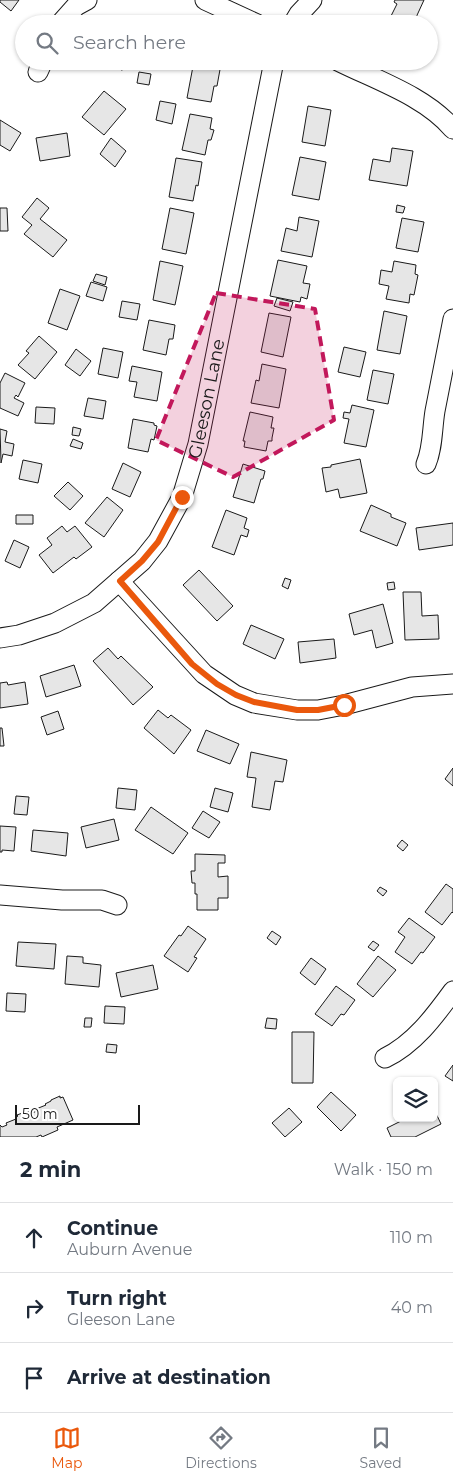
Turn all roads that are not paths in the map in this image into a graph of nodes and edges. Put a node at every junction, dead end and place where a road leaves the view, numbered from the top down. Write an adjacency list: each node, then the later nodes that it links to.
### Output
1 (87, 0): 4 (street)
2 (205, 0): 5 (street)
3 (312, 0): 6 (street)
4 (68, 15)
5 (238, 15)
6 (298, 15)
7 (272, 70): 12 (street, Gleeson Lane)
8 (356, 70): 9 (street)
9 (453, 129)
10 (453, 319): 11 (street)
11 (426, 464)
12 (120, 581): 13 (street, Gleeson Lane); 14 (street)
13 (0, 638)
14 (453, 684)
15 (0, 895): 16 (street)
16 (117, 905)
17 (453, 991): 18 (street)
18 (385, 1058)

